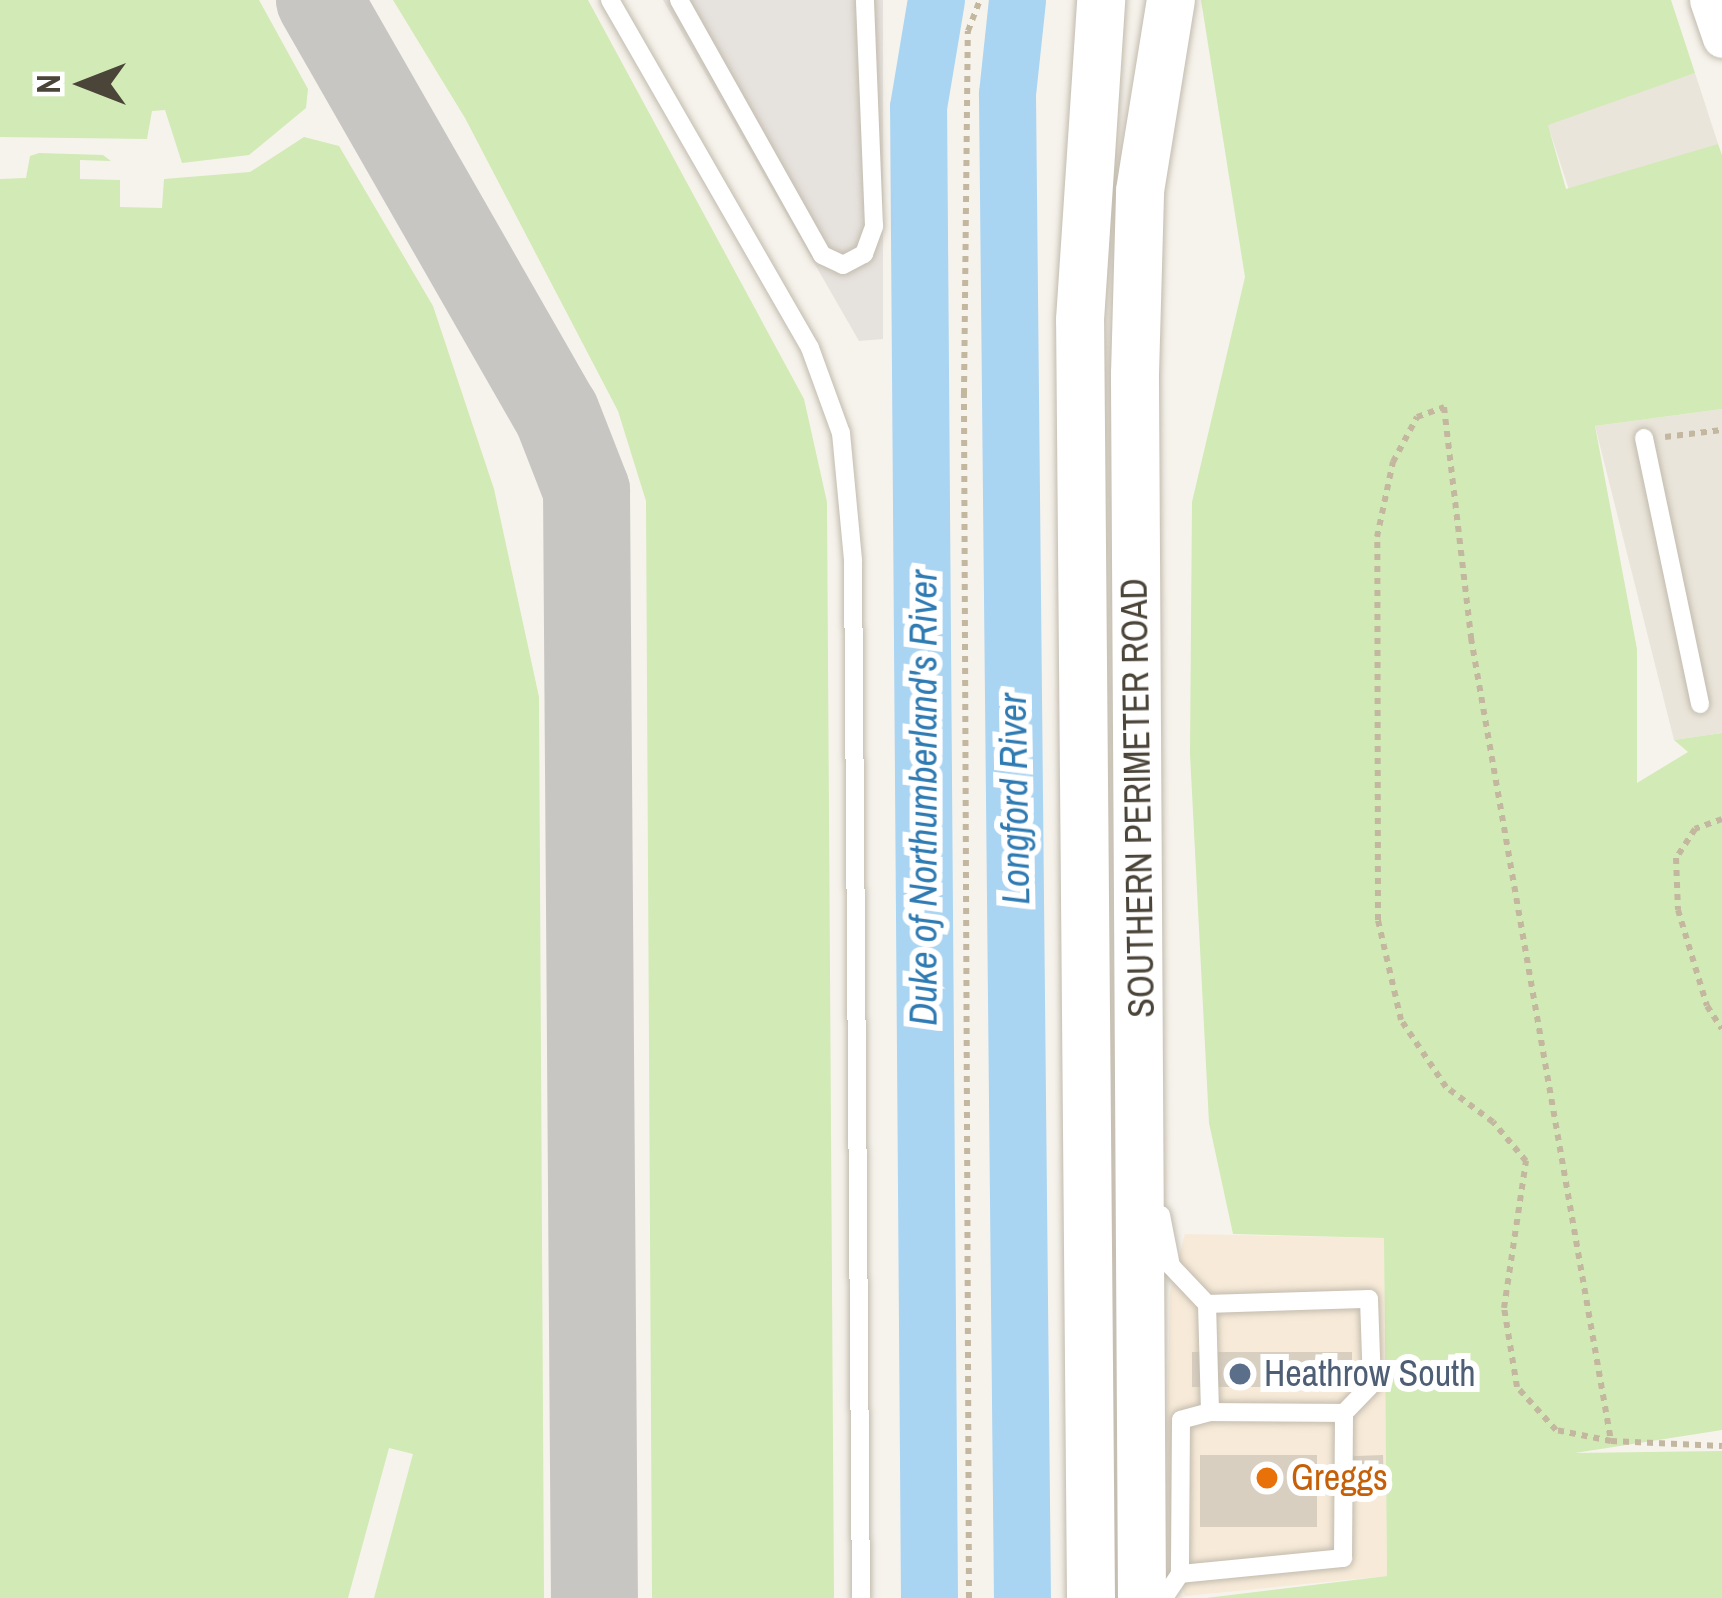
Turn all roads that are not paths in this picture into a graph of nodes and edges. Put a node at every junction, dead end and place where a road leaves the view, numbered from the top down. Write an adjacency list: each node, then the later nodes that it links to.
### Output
1 (610, 0): 17 (lane)
2 (679, 0): 3 (lane)
3 (865, 0)
4 (1101, 0): 18 (street, SOUTHERN PERIMETER ROAD)
5 (1172, 0): 12 (street, SOUTHERN PERIMETER ROAD)
6 (1709, 0): 7 (street)
7 (1722, 38)
8 (1644, 438): 10 (lane)
9 (1693, 559): 10 (lane)
10 (1669, 563): 11 (lane)
11 (1700, 704)
12 (1141, 1019): 13 (lane); 16 (street, SOUTHERN PERIMETER ROAD)
13 (1207, 1304): 14 (lane); 15 (lane)
14 (1210, 1412): 15 (lane); 16 (lane)
15 (1344, 1413): 16 (lane)
16 (1161, 1586): 19 (lane)
17 (861, 1598)
18 (1091, 1598)
19 (1164, 1598)

